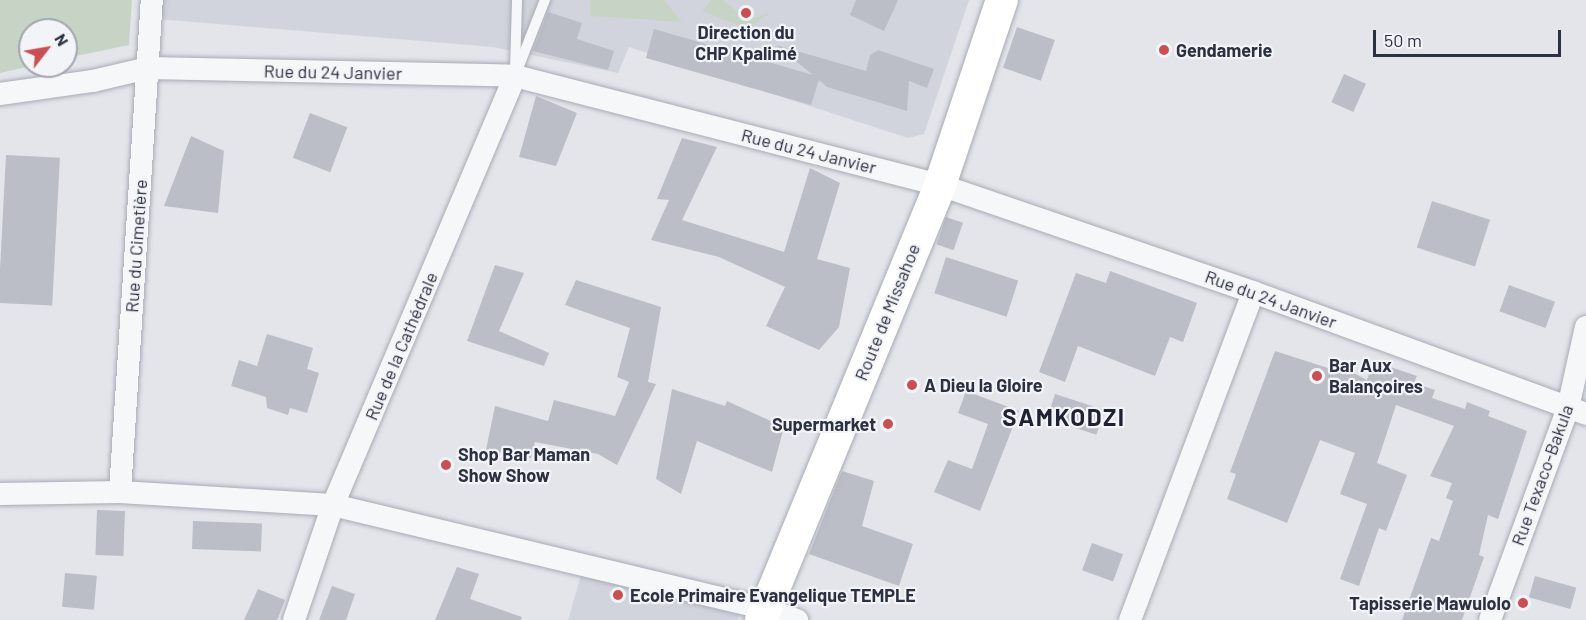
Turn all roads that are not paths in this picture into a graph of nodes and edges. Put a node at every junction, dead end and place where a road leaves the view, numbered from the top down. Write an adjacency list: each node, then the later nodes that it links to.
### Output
1 (152, 0): 5 (street, Rue du Cimetière)
2 (517, 0): 6 (lane)
3 (546, 0): 6 (lane)
4 (1002, 0): 8 (main road, Route de Missahoe)
5 (148, 68): 6 (street, Rue du 24 Janvier); 7 (street, Rue du 24 Janvier); 12 (street, Rue du Cimetière)
6 (515, 76): 8 (street, Rue du 24 Janvier); 14 (street, Rue de la Cathédrale)
7 (0, 94)
8 (940, 185): 9 (street, Rue du 24 Janvier); 15 (main road, Route de Missahoe)
9 (1253, 292): 11 (street, Rue du 24 Janvier); 18 (street)
10 (1586, 327): 11 (street, Rue Texaco-Bakula)
11 (1577, 411): 19 (street, Rue Texaco-Bakula)
12 (120, 492): 13 (street); 14 (street)
13 (0, 494)
14 (333, 505): 15 (street); 16 (street, Rue de la Cathédrale)
15 (763, 614): 17 (street)
16 (294, 620)
17 (797, 620)
18 (1130, 620)
19 (1490, 620)

